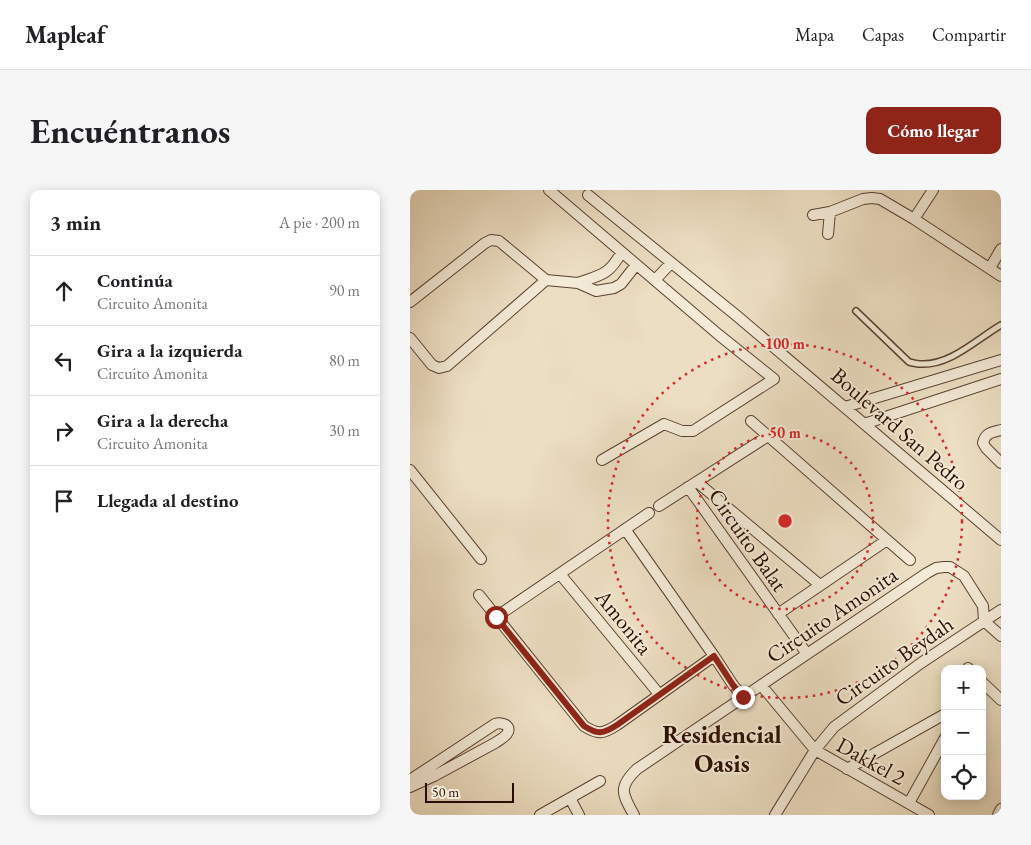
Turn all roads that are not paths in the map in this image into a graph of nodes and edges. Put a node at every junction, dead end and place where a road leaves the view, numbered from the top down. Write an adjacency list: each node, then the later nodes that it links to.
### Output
1 (549, 190): 9 (street)
2 (933, 190): 6 (street)
3 (588, 195): 10 (street, Boulevard San Pedro)
4 (830, 212): 5 (street); 6 (street); 7 (street)
5 (813, 215)
6 (914, 219): 12 (street)
7 (828, 234)
8 (1001, 249): 12 (street)
9 (621, 252): 11 (street); 16 (street)
10 (671, 263): 15 (street); 25 (street, Boulevard San Pedro)
11 (636, 265): 15 (street); 16 (street)
12 (990, 268): 13 (street)
13 (1001, 276)
14 (546, 280): 16 (street); 17 (street); 20 (street)
15 (655, 280): 30 (street)
16 (578, 283)
17 (410, 302)
18 (856, 311): 19 (lane)
19 (1001, 325)
20 (410, 338)
21 (1001, 360): 22 (street)
22 (984, 365): 24 (street); 25 (street)
23 (1001, 379): 24 (street)
24 (990, 383): 27 (street)
25 (845, 407): 27 (street, Boulevard San Pedro)
26 (751, 421): 29 (street)
27 (864, 424): 39 (street, Boulevard San Pedro)
28 (1001, 430): 31 (street)
29 (768, 436): 33 (street, Circuito Balat); 38 (street)
30 (602, 460)
31 (1001, 462)
32 (410, 470): 40 (street)
33 (697, 482): 34 (street, Circuito Balat); 43 (street, Circuito Balat)
34 (688, 488): 35 (street, Circuito Balat); 46 (street, Circuito Balat)
35 (659, 506)
36 (649, 513): 37 (street)
37 (625, 529): 42 (street); 51 (street)
38 (887, 540): 41 (street); 43 (street, Circuito Balat)
39 (1001, 540)
40 (481, 559)
41 (910, 560)
42 (560, 574): 47 (street); 54 (street, Amonita)
43 (820, 585): 46 (street, Circuito Balat)
44 (479, 595): 47 (street)
45 (1001, 610): 48 (street, Circuito Beydah)
46 (778, 614): 50 (street, Circuito Balat)
47 (496, 617): 54 (street)
48 (984, 621): 49 (street); 50 (street, Circuito Amonita); 59 (street, Circuito Beydah)
49 (1001, 636)
50 (807, 654): 52 (street, Circuito Amonita)
51 (714, 656): 54 (street); 55 (street)
52 (761, 685): 55 (street, Circuito Amonita); 59 (street)
53 (986, 686): 56 (street)
54 (659, 694)
55 (743, 697): 69 (street, Circuito Amonita)
56 (1001, 700)
57 (941, 716): 60 (street)
58 (941, 745): 65 (street, Dakkel 2)
59 (814, 750): 60 (street, Dakkel 2); 70 (street, Circuito Beydah)
60 (847, 768): 65 (street, Dakkel 2)
61 (410, 780): 63 (street)
62 (600, 781): 64 (street)
63 (410, 787)
64 (570, 798): 67 (street); 68 (street)
65 (908, 803): 71 (street, Dakkel 2)
66 (1001, 809): 72 (street)
67 (540, 815)
68 (579, 815)
69 (634, 815)
70 (775, 815)
71 (929, 815)
72 (998, 815)

